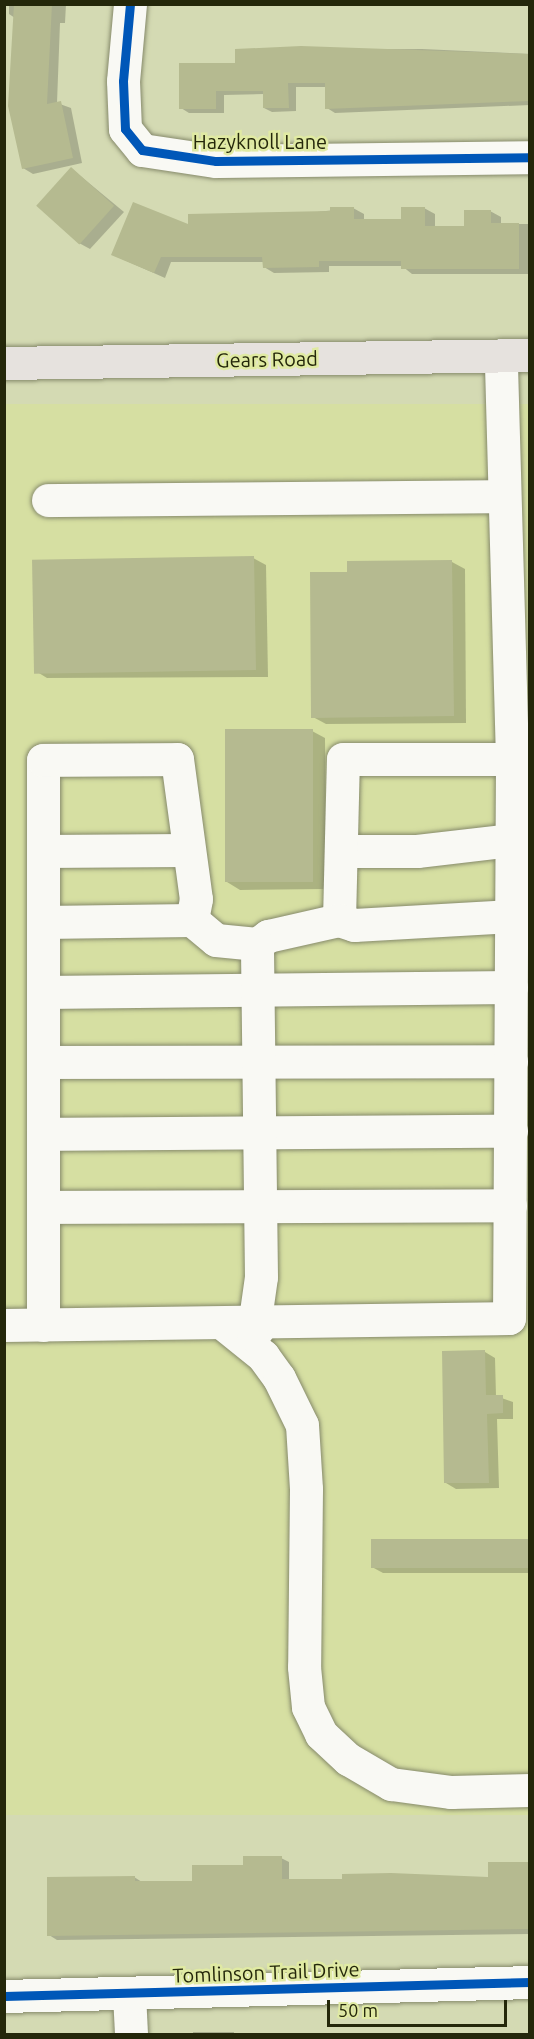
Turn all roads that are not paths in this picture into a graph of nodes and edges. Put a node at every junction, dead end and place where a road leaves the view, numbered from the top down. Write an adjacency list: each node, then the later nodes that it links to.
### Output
1 (130, 4): 2 (street, Hazyknoll Lane)
2 (530, 157)
3 (515, 355): 4 (main road, Gears Road); 6 (street)
4 (4, 363)
5 (48, 500): 6 (street)
6 (513, 512): 7 (street)
7 (512, 759): 8 (street); 11 (street)
8 (512, 840): 11 (street); 12 (street)
9 (186, 850): 10 (street); 10 (street); 13 (street)
10 (43, 851): 15 (street)
11 (343, 851): 14 (street)
12 (512, 916): 14 (street); 17 (street)
13 (192, 920): 15 (street); 16 (street)
14 (339, 920): 16 (street)
15 (43, 922): 18 (street)
16 (257, 944): 19 (street)
17 (511, 987): 19 (street); 20 (street)
18 (43, 992): 19 (street); 21 (street)
19 (259, 992): 22 (street)
20 (511, 1061): 22 (street); 23 (street)
21 (43, 1062): 22 (street); 24 (street)
22 (261, 1062): 25 (street)
23 (510, 1131): 25 (street); 26 (street)
24 (43, 1134): 25 (street); 27 (street)
25 (261, 1134): 28 (street)
26 (510, 1205): 28 (street); 31 (street)
27 (43, 1207): 28 (street); 30 (street)
28 (261, 1207): 31 (street)
29 (4, 1325): 30 (street)
30 (43, 1325): 31 (street)
31 (255, 1332): 32 (street)
32 (530, 1790)
33 (530, 1982): 34 (street, Tomlinson Trail Drive)
34 (129, 1994): 35 (street, Tomlinson Trail Drive); 36 (street)
35 (4, 1996)
36 (131, 2034)

